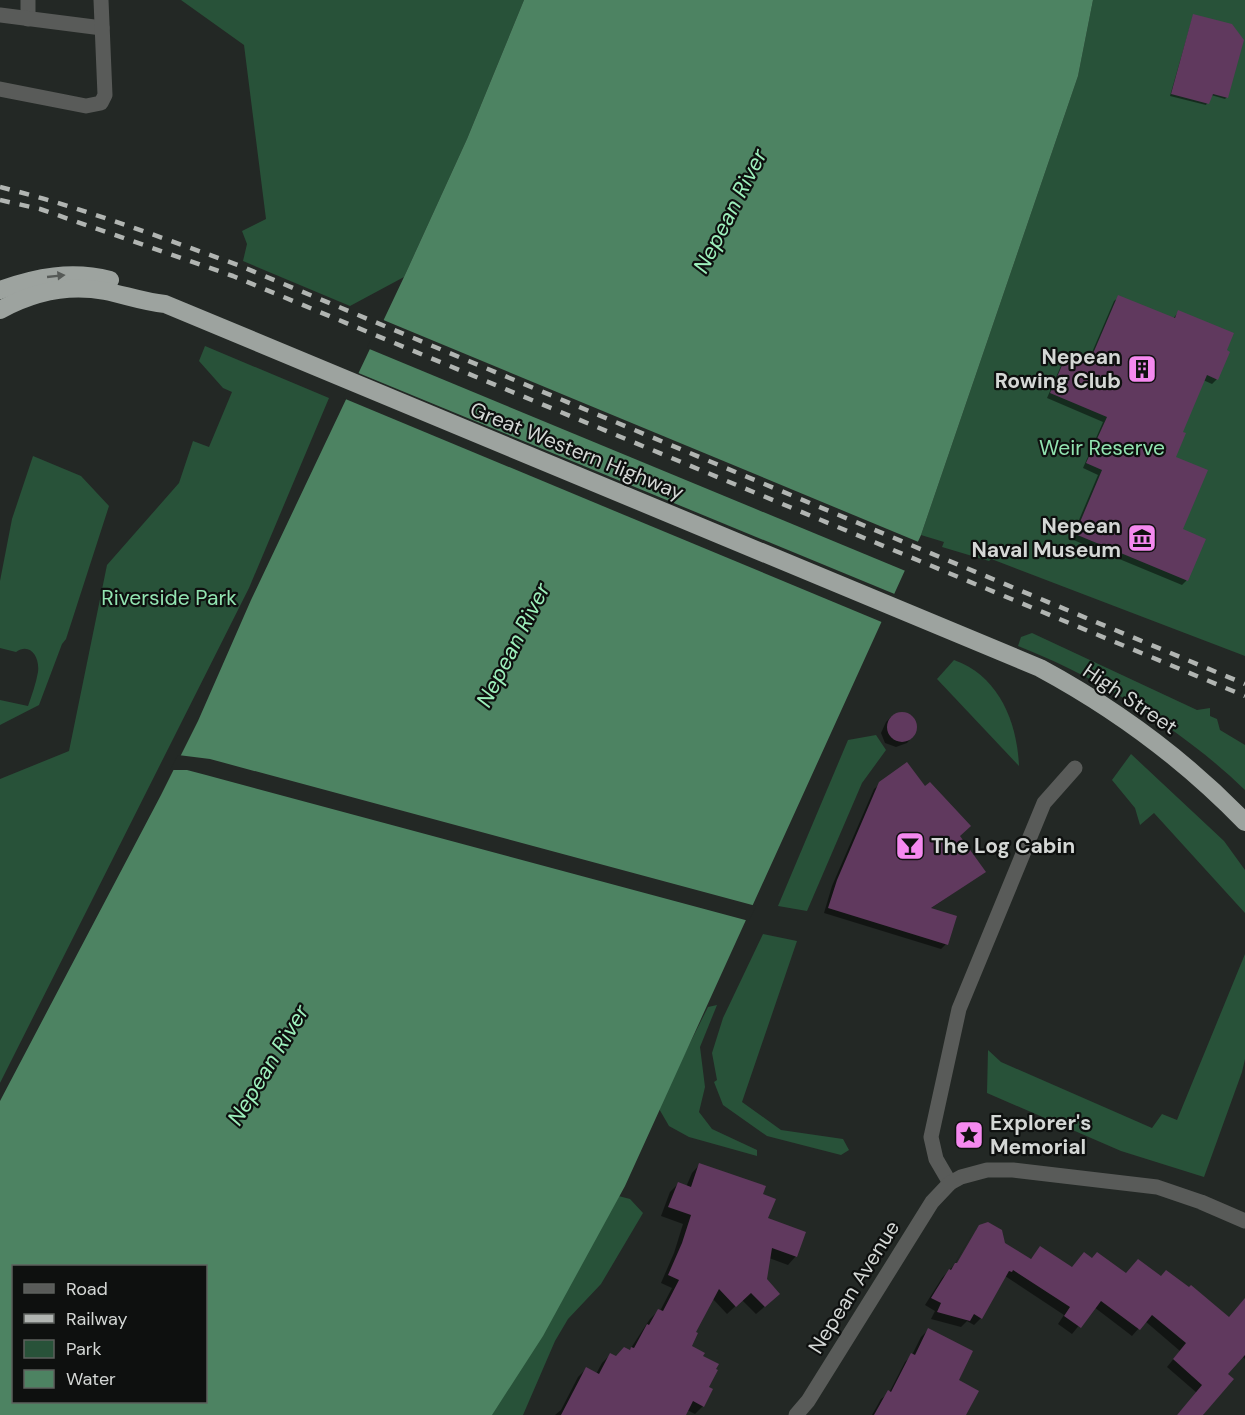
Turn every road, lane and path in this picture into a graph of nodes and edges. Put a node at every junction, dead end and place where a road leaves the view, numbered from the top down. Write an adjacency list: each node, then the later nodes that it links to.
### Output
1 (28, 0): 4 (street)
2 (101, 0): 5 (street)
3 (0, 15): 4 (street)
4 (28, 19): 5 (street)
5 (102, 28): 6 (street)
6 (0, 89)
7 (0, 290): 8 (highway, Great Western Highway, one-way to 8)
8 (165, 304): 9 (highway, Great Western Highway); 10 (highway, Great Western Highway)
9 (0, 310)
10 (972, 639): 12 (highway, High Street)
11 (1075, 768): 13 (street)
12 (1245, 822)
13 (950, 1183): 14 (street); 15 (street, Nepean Avenue)
14 (1245, 1221)
15 (796, 1415)

